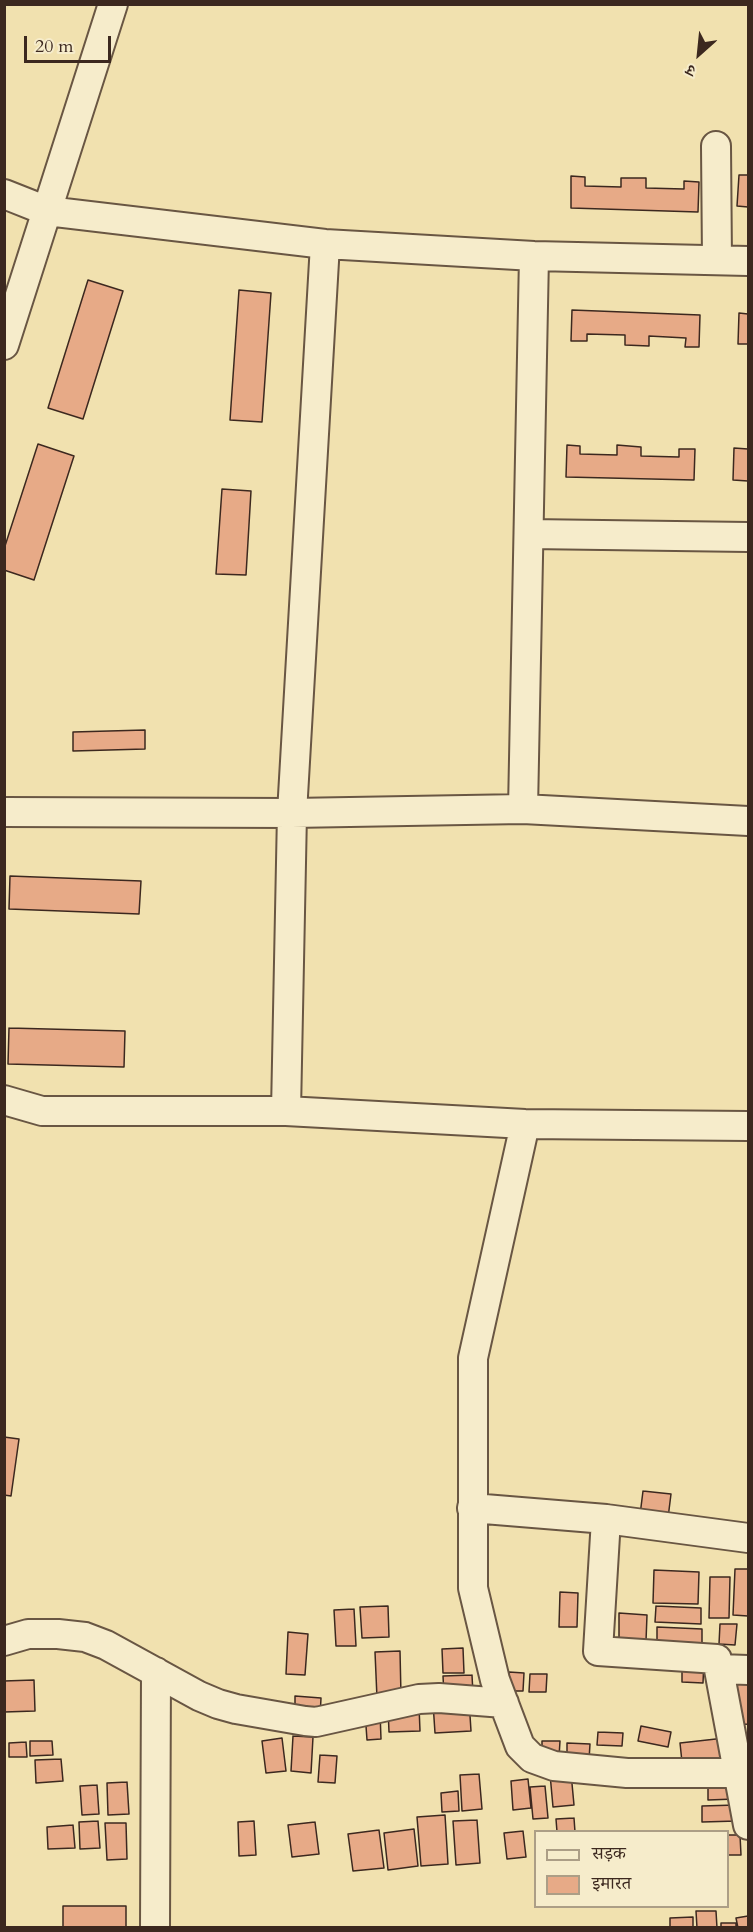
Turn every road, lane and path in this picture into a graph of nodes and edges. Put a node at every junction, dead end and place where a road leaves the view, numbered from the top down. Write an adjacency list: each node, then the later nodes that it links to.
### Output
1 (113, 4): 4 (street)
2 (716, 146): 7 (street)
3 (4, 194): 4 (street)
4 (47, 211): 5 (street); 9 (street)
5 (325, 244): 6 (street); 14 (street)
6 (534, 256): 7 (street); 10 (street)
7 (717, 260): 8 (street)
8 (748, 261)
9 (4, 345)
10 (530, 534): 11 (street); 12 (street)
11 (748, 537)
12 (523, 809): 14 (street); 15 (street)
13 (4, 812): 14 (street)
14 (292, 813): 17 (street)
15 (748, 821)
16 (4, 1100): 17 (street)
17 (286, 1112): 18 (street)
18 (525, 1124): 19 (street); 20 (street)
19 (748, 1126)
20 (472, 1508): 21 (street); 27 (street)
21 (606, 1520): 22 (street); 24 (street)
22 (748, 1538)
23 (4, 1641): 26 (street)
24 (719, 1669): 25 (street); 28 (street)
25 (748, 1670)
26 (156, 1672): 27 (street); 30 (street)
27 (504, 1703): 28 (street)
28 (738, 1773): 29 (street)
29 (748, 1826)
30 (155, 1928)

